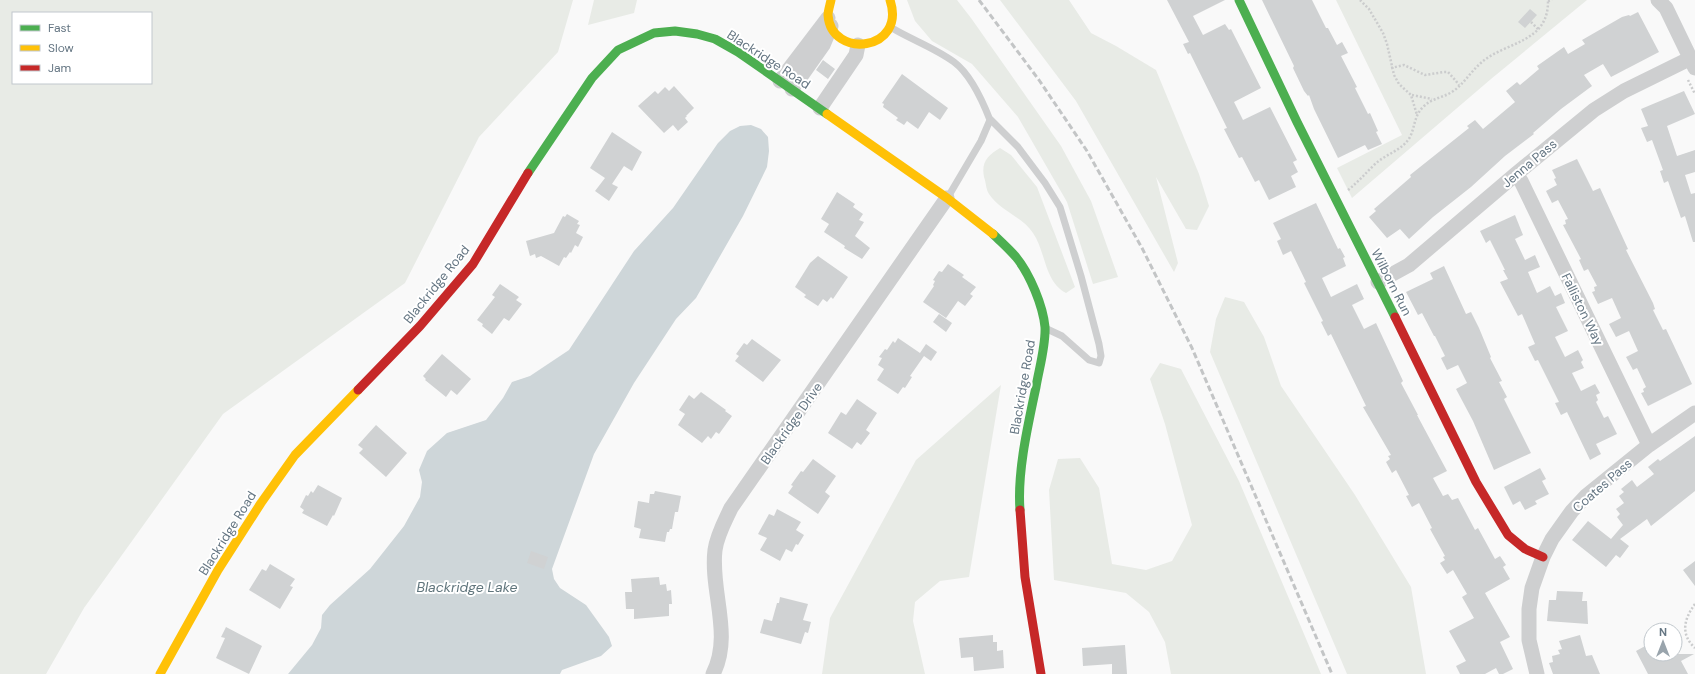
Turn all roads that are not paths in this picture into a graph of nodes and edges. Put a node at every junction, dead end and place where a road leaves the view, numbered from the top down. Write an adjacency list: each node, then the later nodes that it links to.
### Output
1 (831, 0): 5 (street)
2 (890, 0): 6 (street)
3 (1239, 0): 14 (street, Wilborn Run)
4 (1658, 0): 8 (street)
5 (830, 22): 7 (street); 9 (street)
6 (890, 27): 7 (street); 11 (lane)
7 (858, 45): 10 (street)
8 (1690, 68): 12 (street, Jenna Pass)
9 (786, 85): 10 (street, Blackridge Road); 19 (street, Blackridge Road)
10 (820, 108): 13 (street, Blackridge Road)
11 (990, 119): 13 (lane); 15 (lane)
12 (1516, 174): 14 (street, Jenna Pass); 17 (street, Falliston Way)
13 (947, 198): 15 (street, Blackridge Road); 20 (street, Blackridge Drive)
14 (1378, 282): 18 (street, Wilborn Run)
15 (1045, 328): 21 (street, Blackridge Road)
16 (1695, 413): 17 (street, Coates Pass)
17 (1649, 445): 18 (street, Coates Pass)
18 (1543, 557): 22 (street, Coates Pass)
19 (160, 674)
20 (713, 674)
21 (1041, 674)
22 (1537, 674)

